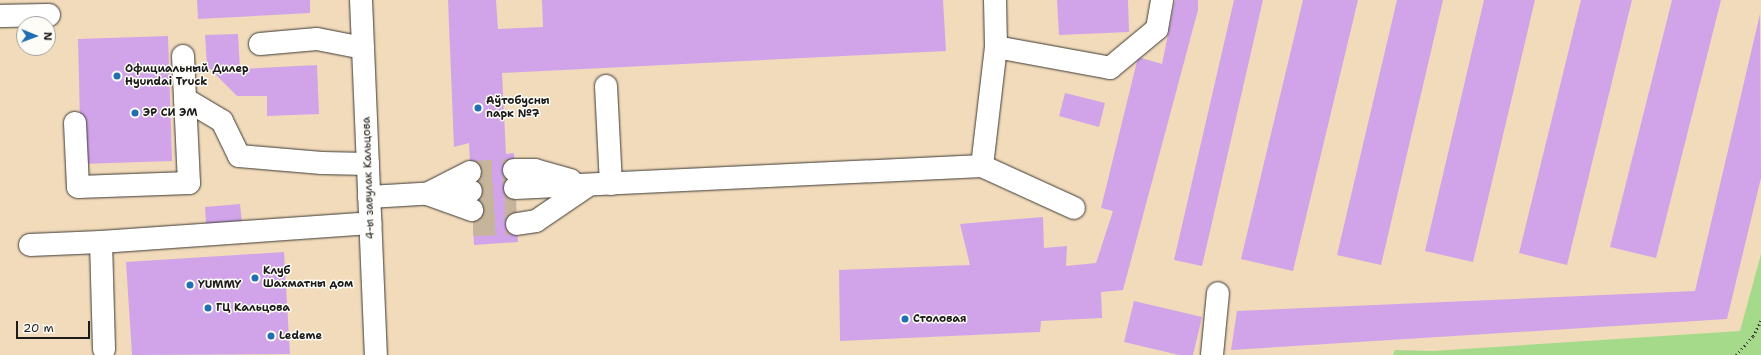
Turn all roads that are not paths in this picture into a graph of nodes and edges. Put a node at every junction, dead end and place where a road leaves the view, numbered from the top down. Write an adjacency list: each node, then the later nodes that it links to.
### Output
1 (361, 0): 8 (street, 4-ы завулак Кальцова)
2 (995, 0): 7 (street)
3 (1162, 0): 7 (street)
4 (49, 15): 5 (street)
5 (0, 16)
6 (260, 44): 8 (street)
7 (996, 47): 14 (street)
8 (363, 48): 13 (street, 4-ы завулак Кальцова)
9 (183, 56): 11 (street)
10 (606, 86): 15 (street)
11 (185, 99): 12 (street); 13 (street)
12 (75, 122)
13 (368, 164): 18 (street, 4-ы завулак Кальцова)
14 (982, 166): 15 (street); 19 (street)
15 (612, 184): 16 (street)
16 (589, 185): 16 (street)
17 (426, 194): 17 (street); 18 (street)
18 (369, 197): 20 (street, 4-ы завулак Кальцова)
19 (1074, 208)
20 (370, 223): 21 (street); 25 (street, 4-ы завулак Кальцова)
21 (101, 242): 22 (street); 24 (street)
22 (30, 244)
23 (1218, 293): 26 (street)
24 (104, 349)
25 (376, 355)
26 (1212, 355)

